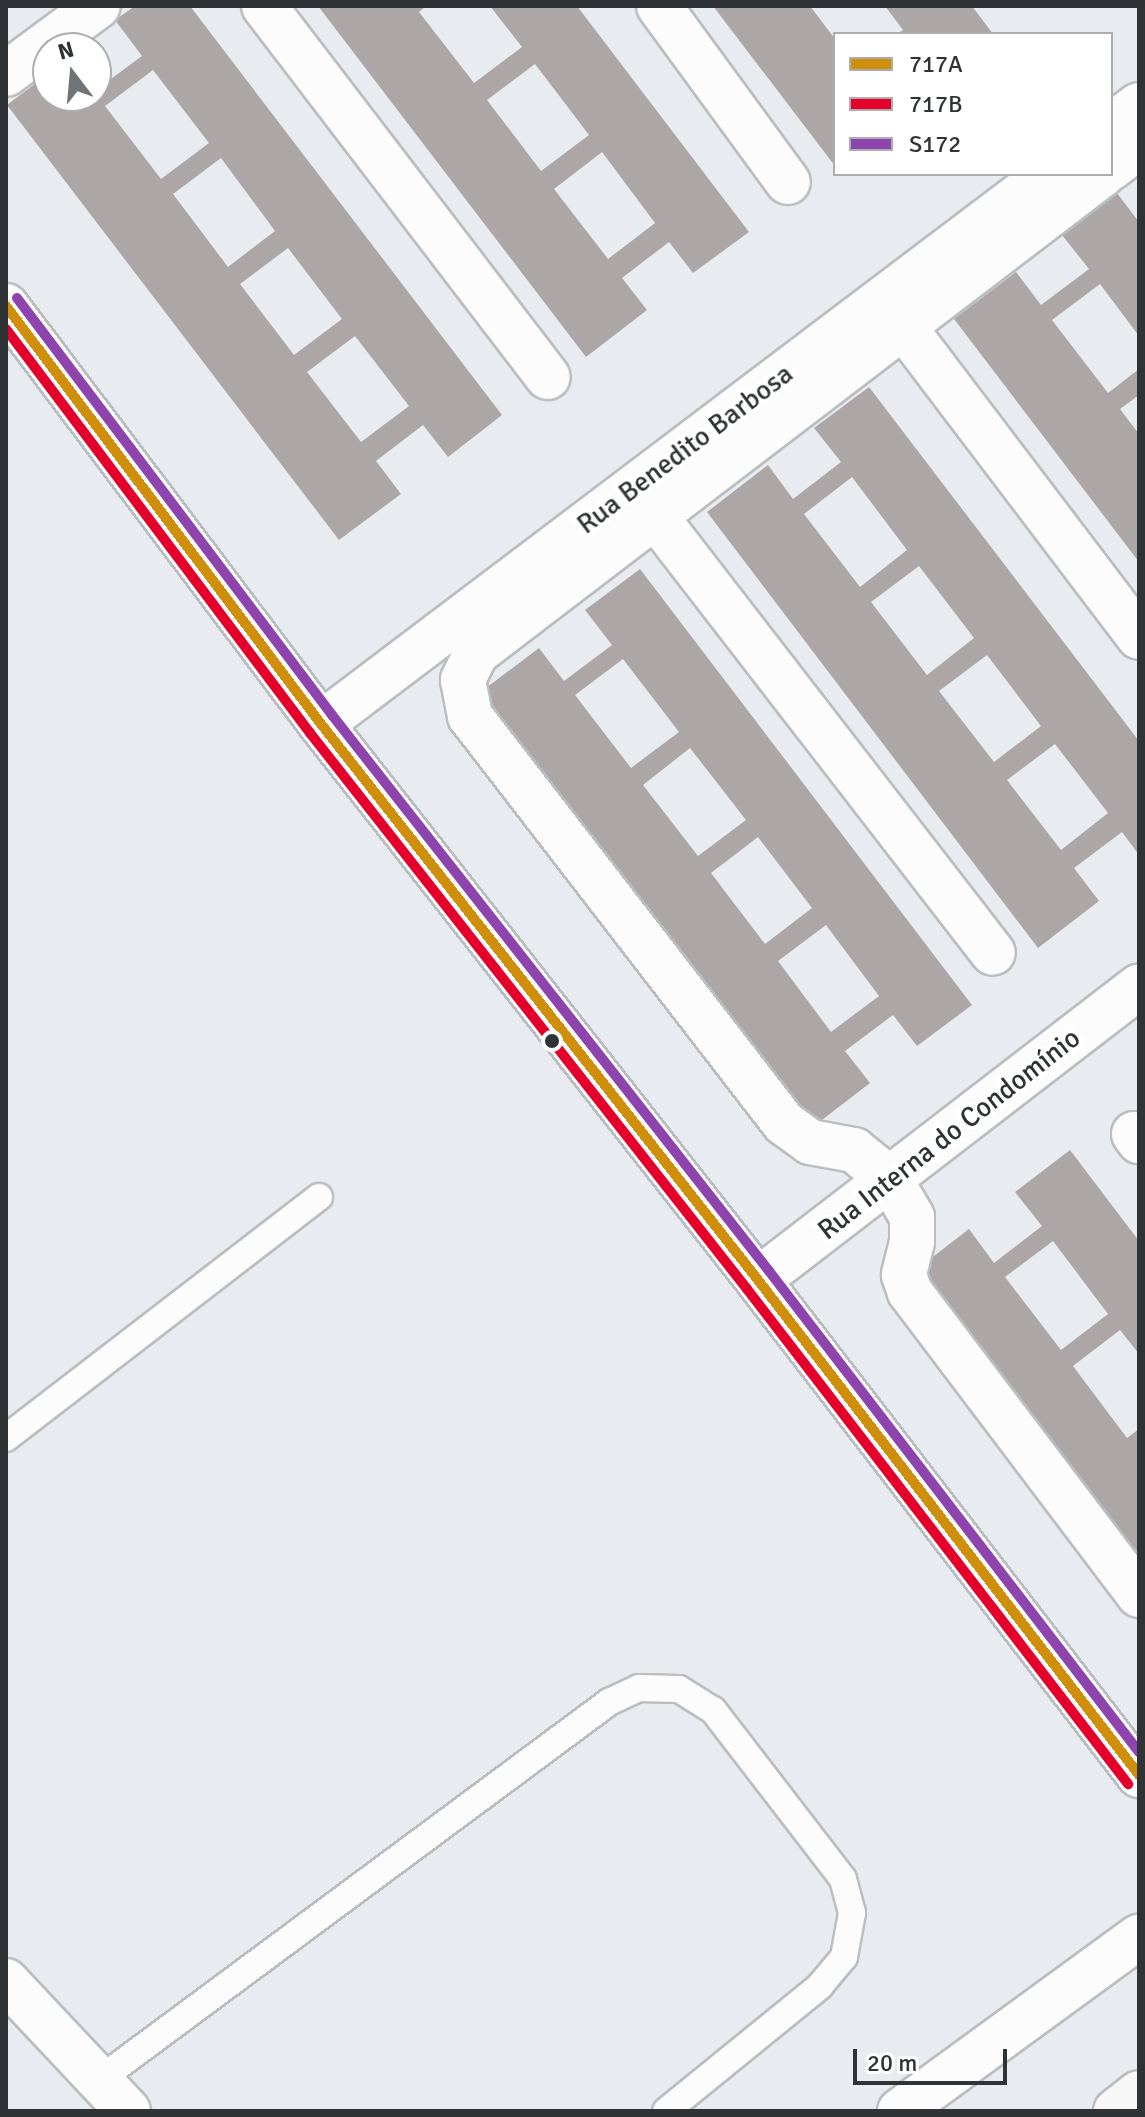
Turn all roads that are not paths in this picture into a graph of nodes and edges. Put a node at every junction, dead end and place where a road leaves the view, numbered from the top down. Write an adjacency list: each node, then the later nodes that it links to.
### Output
1 (98, 6): 4 (street)
2 (264, 6): 14 (street)
3 (659, 6): 11 (street)
4 (6, 74)
5 (1139, 105): 6 (street)
6 (1113, 124)
7 (1139, 146): 8 (street)
8 (1113, 166)
9 (1045, 176): 17 (street, Rua Benedito Barbosa)
10 (1100, 176): 13 (street)
11 (788, 182)
12 (6, 306): 17 (street)
13 (903, 326): 15 (street); 16 (street)
14 (548, 377)
15 (655, 516): 18 (street); 20 (street)
16 (1139, 637)
17 (321, 724): 22 (street)
18 (993, 953)
19 (1139, 987): 20 (street, Rua Interna do Condomínio)
20 (890, 1179): 22 (street, Rua Interna do Condomínio); 24 (street)
21 (319, 1197): 23 (lane)
22 (758, 1280): 25 (street)
23 (6, 1438)
24 (1139, 1595)
25 (1139, 1775)
26 (1139, 1937): 32 (street)
27 (6, 1981): 28 (street)
28 (99, 2080): 30 (street); 31 (lane)
29 (1139, 2093): 33 (main road)
30 (128, 2111)
31 (666, 2111)
32 (900, 2111)
33 (1116, 2111)

